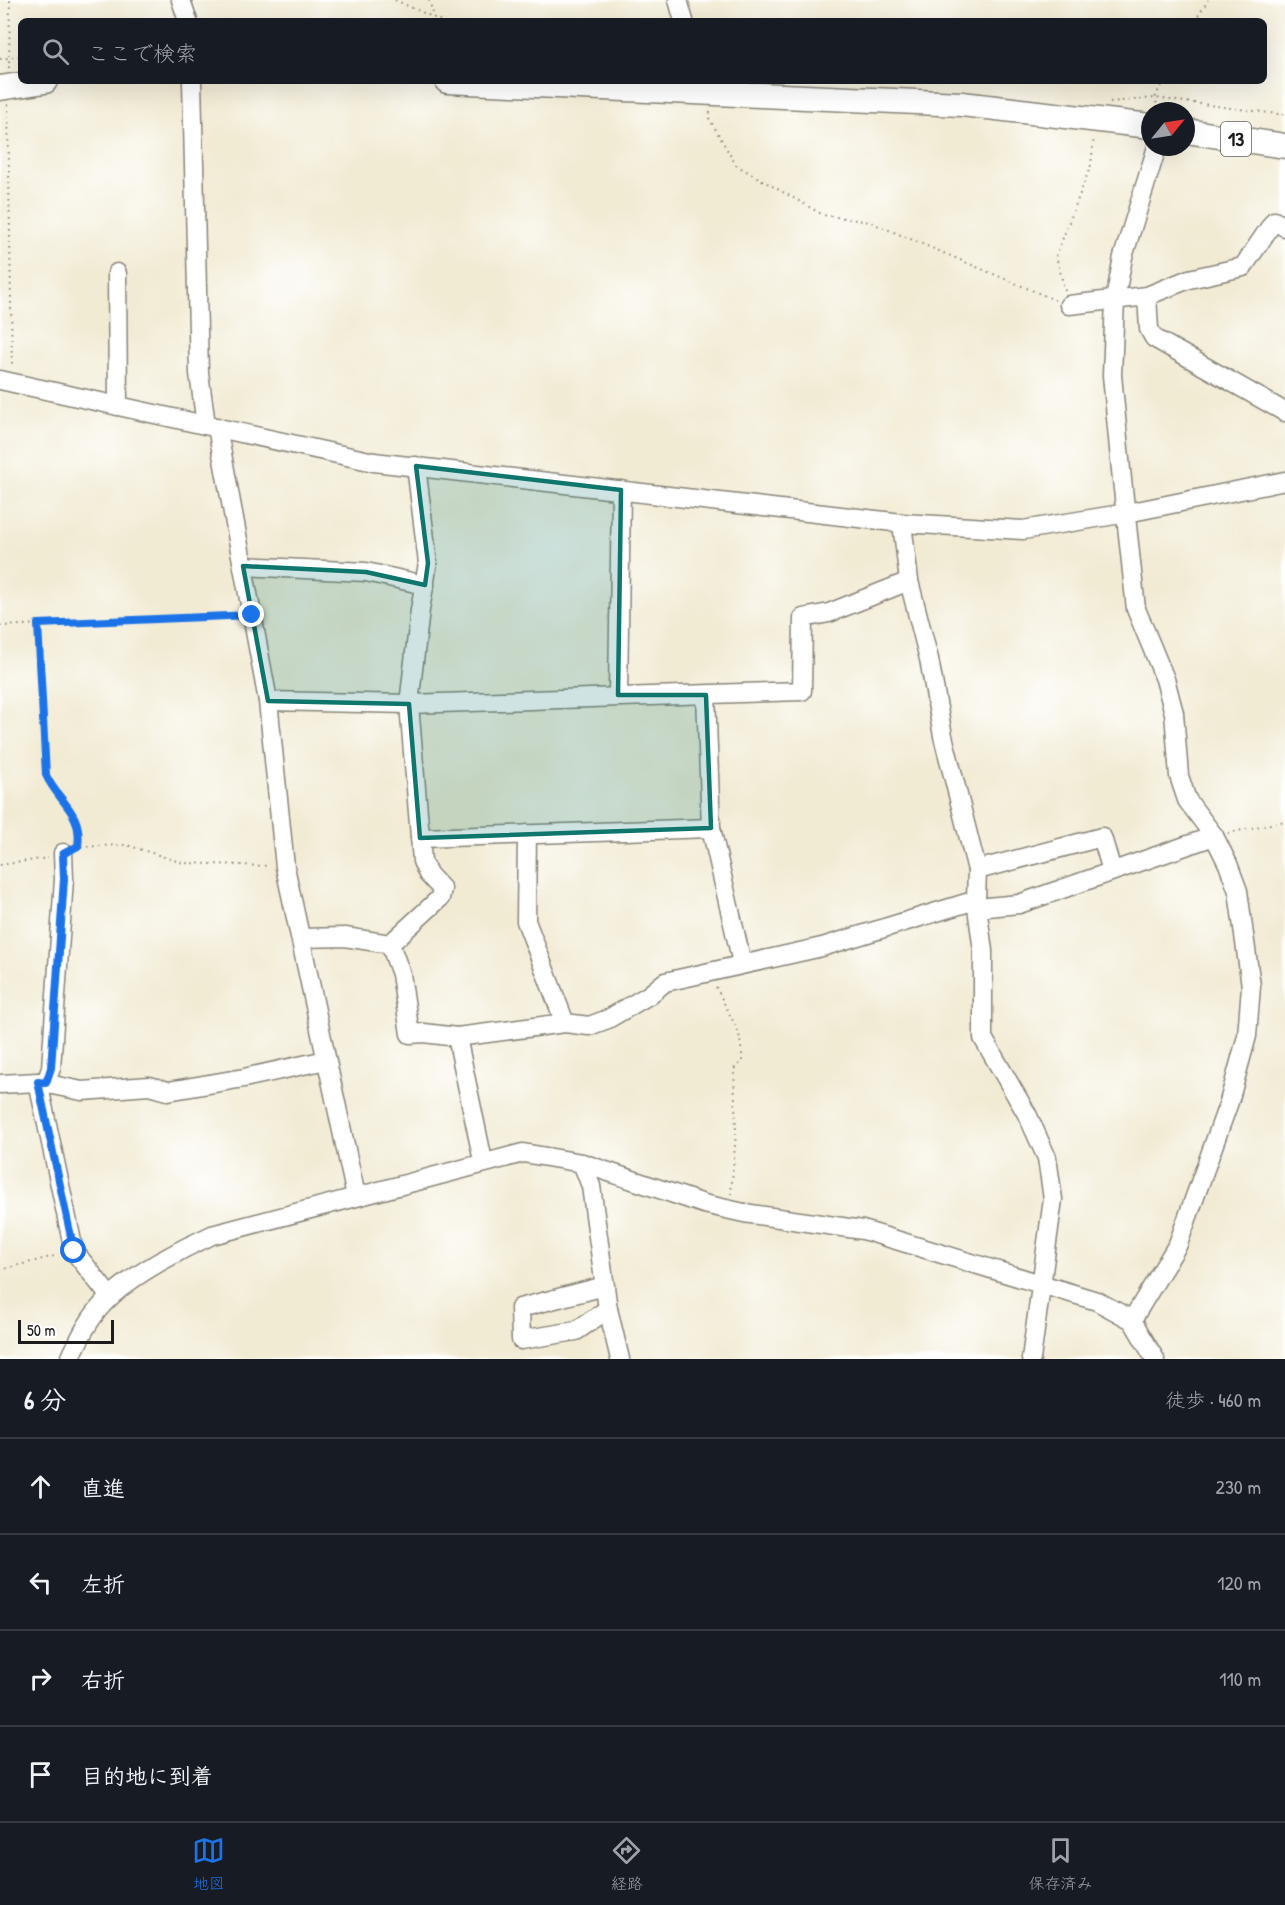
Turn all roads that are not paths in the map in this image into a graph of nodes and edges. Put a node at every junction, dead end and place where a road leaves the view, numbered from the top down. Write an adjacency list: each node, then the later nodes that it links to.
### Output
1 (182, 0): 3 (street)
2 (678, 0): 4 (street)
3 (187, 18)
4 (683, 18)
5 (24, 84): 8 (main road)
6 (192, 84): 22 (street)
7 (540, 84): 9 (main road)
8 (4, 87)
9 (696, 89): 10 (main road)
10 (1141, 125)
11 (1195, 132): 12 (main road, 13)
12 (1285, 146)
13 (1154, 156): 17 (street)
14 (1285, 227): 16 (street)
15 (117, 273): 20 (street)
16 (1147, 296): 17 (street); 21 (street)
17 (1115, 300): 18 (street); 26 (street)
18 (1069, 305)
19 (6, 381): 20 (street)
20 (118, 406): 22 (street)
21 (1285, 412)
22 (212, 426): 23 (street); 28 (street)
23 (416, 466): 25 (street); 30 (street)
24 (1285, 481): 26 (street)
25 (621, 490): 27 (street); 31 (street)
26 (1127, 513): 27 (street); 37 (street)
27 (902, 523): 29 (street)
28 (243, 566): 30 (street); 33 (street)
29 (909, 581): 32 (street); 40 (street)
30 (424, 585): 34 (street)
31 (618, 695): 32 (street); 34 (street)
32 (706, 695): 35 (street)
33 (268, 701): 34 (street); 43 (street)
34 (410, 704): 38 (street)
35 (711, 828): 36 (street); 45 (street)
36 (527, 834): 38 (street); 46 (street)
37 (1214, 836): 41 (street); 58 (street)
38 (420, 838): 44 (street)
39 (71, 850): 49 (street)
40 (978, 870): 41 (street); 42 (street)
41 (1112, 871): 42 (street)
42 (977, 904): 45 (street); 54 (street)
43 (301, 938): 44 (street); 48 (street)
44 (390, 944): 47 (street)
45 (742, 963): 46 (street)
46 (565, 1023): 47 (street)
47 (457, 1036): 51 (street)
48 (326, 1060): 49 (street); 53 (street)
49 (42, 1082): 50 (street); 56 (street)
50 (0, 1084)
51 (483, 1161): 52 (street); 53 (street)
52 (582, 1163): 54 (street); 55 (street)
53 (356, 1196): 56 (street)
54 (1040, 1285): 58 (street); 61 (street)
55 (605, 1286): 57 (street); 57 (street)
56 (110, 1297): 59 (street)
57 (608, 1309): 60 (street)
58 (1132, 1320): 62 (street)
59 (70, 1359)
60 (620, 1359)
61 (1031, 1359)
62 (1155, 1359)

